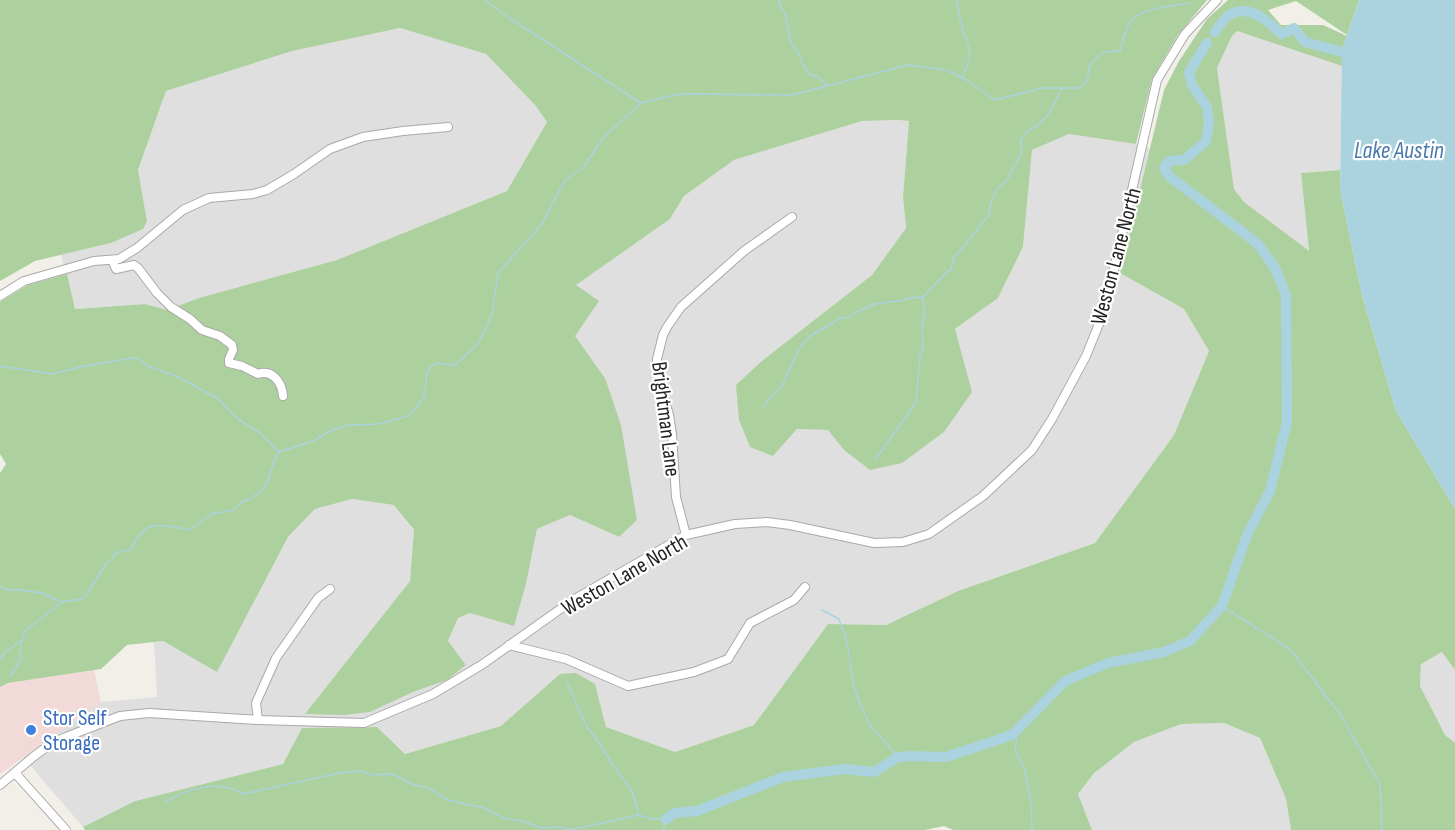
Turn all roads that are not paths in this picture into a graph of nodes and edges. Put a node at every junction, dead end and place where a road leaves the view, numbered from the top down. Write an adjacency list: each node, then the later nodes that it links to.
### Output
1 (1217, 0): 7 (street, Weston Lane North)
2 (448, 127): 4 (street)
3 (792, 217): 7 (street, Brightman Lane)
4 (111, 260): 5 (street); 6 (street)
5 (0, 296)
6 (283, 396)
7 (686, 536): 10 (street, Weston Lane North)
8 (805, 587): 10 (street)
9 (330, 590): 11 (street)
10 (509, 645): 11 (street, Weston Lane North)
11 (258, 720): 12 (street, Weston Lane North)
12 (15, 773): 13 (street, Weston Lane North); 14 (street)
13 (0, 785)
14 (66, 830)

